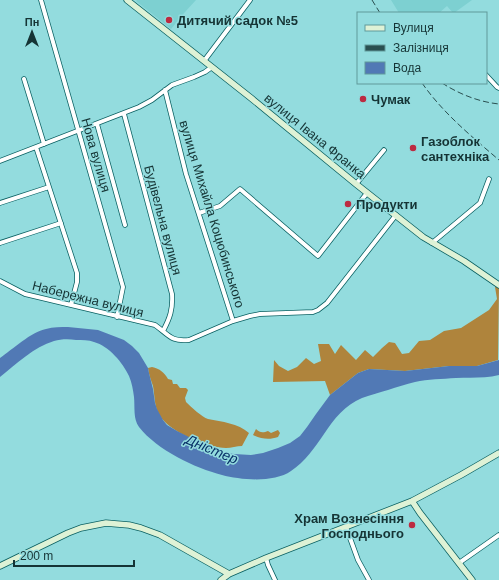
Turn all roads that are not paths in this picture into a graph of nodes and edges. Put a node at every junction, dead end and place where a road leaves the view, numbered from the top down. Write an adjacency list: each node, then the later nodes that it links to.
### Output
1 (41, 0): 12 (street, Нова вулиця)
2 (127, 0): 4 (main road, вулиця Івана Франка)
3 (250, 0): 4 (street)
4 (204, 61): 5 (main road, вулиця Івана Франка)
5 (212, 67): 9 (street); 18 (main road, вулиця Івана Франка)
6 (487, 76): 8 (street)
7 (24, 79): 13 (street)
8 (499, 88)
9 (165, 90): 10 (street); 22 (street, вулиця Михайла Коцюбинського)
10 (124, 114): 11 (street); 33 (street, Будівельна вулиця)
11 (97, 124): 12 (street); 25 (street)
12 (78, 130): 13 (street); 31 (street, Нова вулиця)
13 (44, 144): 14 (street)
14 (36, 147): 16 (street); 19 (street)
15 (384, 150): 18 (street)
16 (0, 161)
17 (490, 179): 27 (street)
18 (356, 184): 20 (main road, вулиця Івана Франка)
19 (49, 187): 21 (street); 24 (street)
20 (367, 193): 22 (street); 23 (main road, вулиця Івана Франка)
21 (0, 202)
22 (198, 213): 32 (street, вулиця Михайла Коцюбинського)
23 (396, 215): 27 (main road, вулиця Івана Франка); 32 (street)
24 (61, 223): 26 (street); 30 (street)
25 (125, 225)
26 (0, 243)
27 (432, 243): 29 (main road, вулиця Івана Франка)
28 (0, 282): 30 (street, Набережна вулиця)
29 (499, 284)
30 (72, 306): 31 (street, Набережна вулиця)
31 (116, 316): 33 (street, Набережна вулиця)
32 (233, 321): 33 (street, Набережна вулиця)
33 (163, 331)
34 (499, 453): 35 (main road)
35 (412, 501): 36 (main road); 39 (main road)
36 (346, 527): 38 (main road); 44 (street)
37 (499, 535): 39 (street)
38 (266, 558): 41 (main road); 43 (street)
39 (458, 563): 45 (main road)
40 (0, 566): 41 (main road)
41 (229, 574): 42 (main road)
42 (221, 580)
43 (275, 580)
44 (369, 580)
45 (472, 580)

